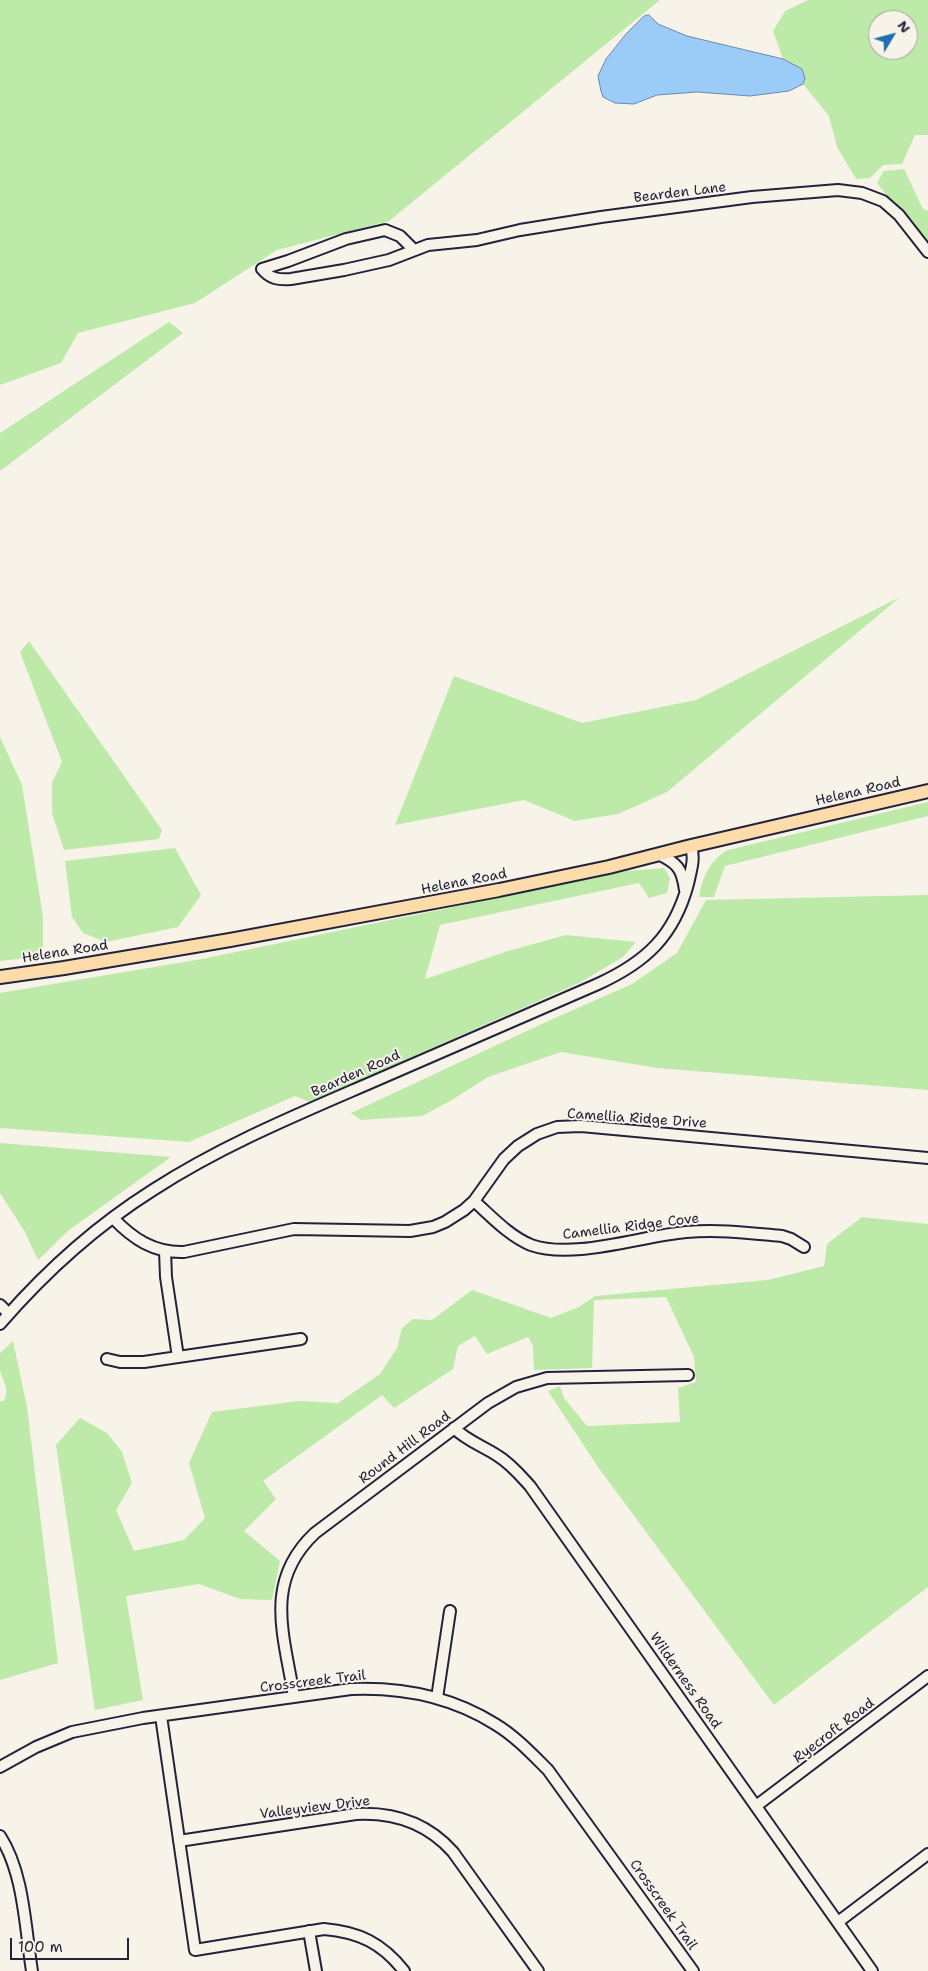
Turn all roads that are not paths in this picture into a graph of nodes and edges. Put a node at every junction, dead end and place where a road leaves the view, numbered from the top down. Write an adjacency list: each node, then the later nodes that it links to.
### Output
1 (414, 250): 1 (street, Bearden Lane); 2 (street, Bearden Lane)
2 (928, 252)
3 (928, 791): 4 (main road, Helena Road)
4 (691, 846): 5 (main road, Helena Road); 6 (street, Bearden Road)
5 (658, 854): 6 (street); 7 (main road, Helena Road)
6 (685, 894): 10 (street, Bearden Road)
7 (0, 977)
8 (928, 1158): 9 (street, Camellia Ridge Drive)
9 (474, 1201): 11 (street, Camellia Ridge Cove); 12 (street, Camellia Ridge Drive)
10 (113, 1218): 12 (street); 14 (street, Bearden Road)
11 (804, 1247)
12 (165, 1251): 17 (street)
13 (0, 1305): 14 (street)
14 (9, 1314): 15 (street, Bearden Road)
15 (0, 1324)
16 (301, 1339): 17 (street)
17 (178, 1356): 18 (street)
18 (107, 1359)
19 (688, 1375): 20 (street, Round Hill Road)
20 (454, 1428): 23 (street, Round Hill Road); 27 (street, Wilderness Road)
21 (450, 1611): 24 (street)
22 (928, 1676): 27 (street, Ryecroft Road)
23 (294, 1696): 24 (street, Crosscreek Trail); 25 (street, Crosscreek Trail)
24 (437, 1698): 37 (street, Crosscreek Trail)
25 (161, 1716): 26 (street, Crosscreek Trail); 29 (street)
26 (0, 1767)
27 (756, 1806): 31 (street, Wilderness Road)
28 (0, 1836): 33 (street)
29 (179, 1841): 32 (street); 36 (street, Valleyview Drive)
30 (928, 1854): 31 (street)
31 (838, 1922): 38 (street, Wilderness Road)
32 (309, 1931): 34 (street); 35 (street)
33 (32, 1971)
34 (316, 1971)
35 (404, 1971)
36 (538, 1971)
37 (693, 1971)
38 (872, 1971)

